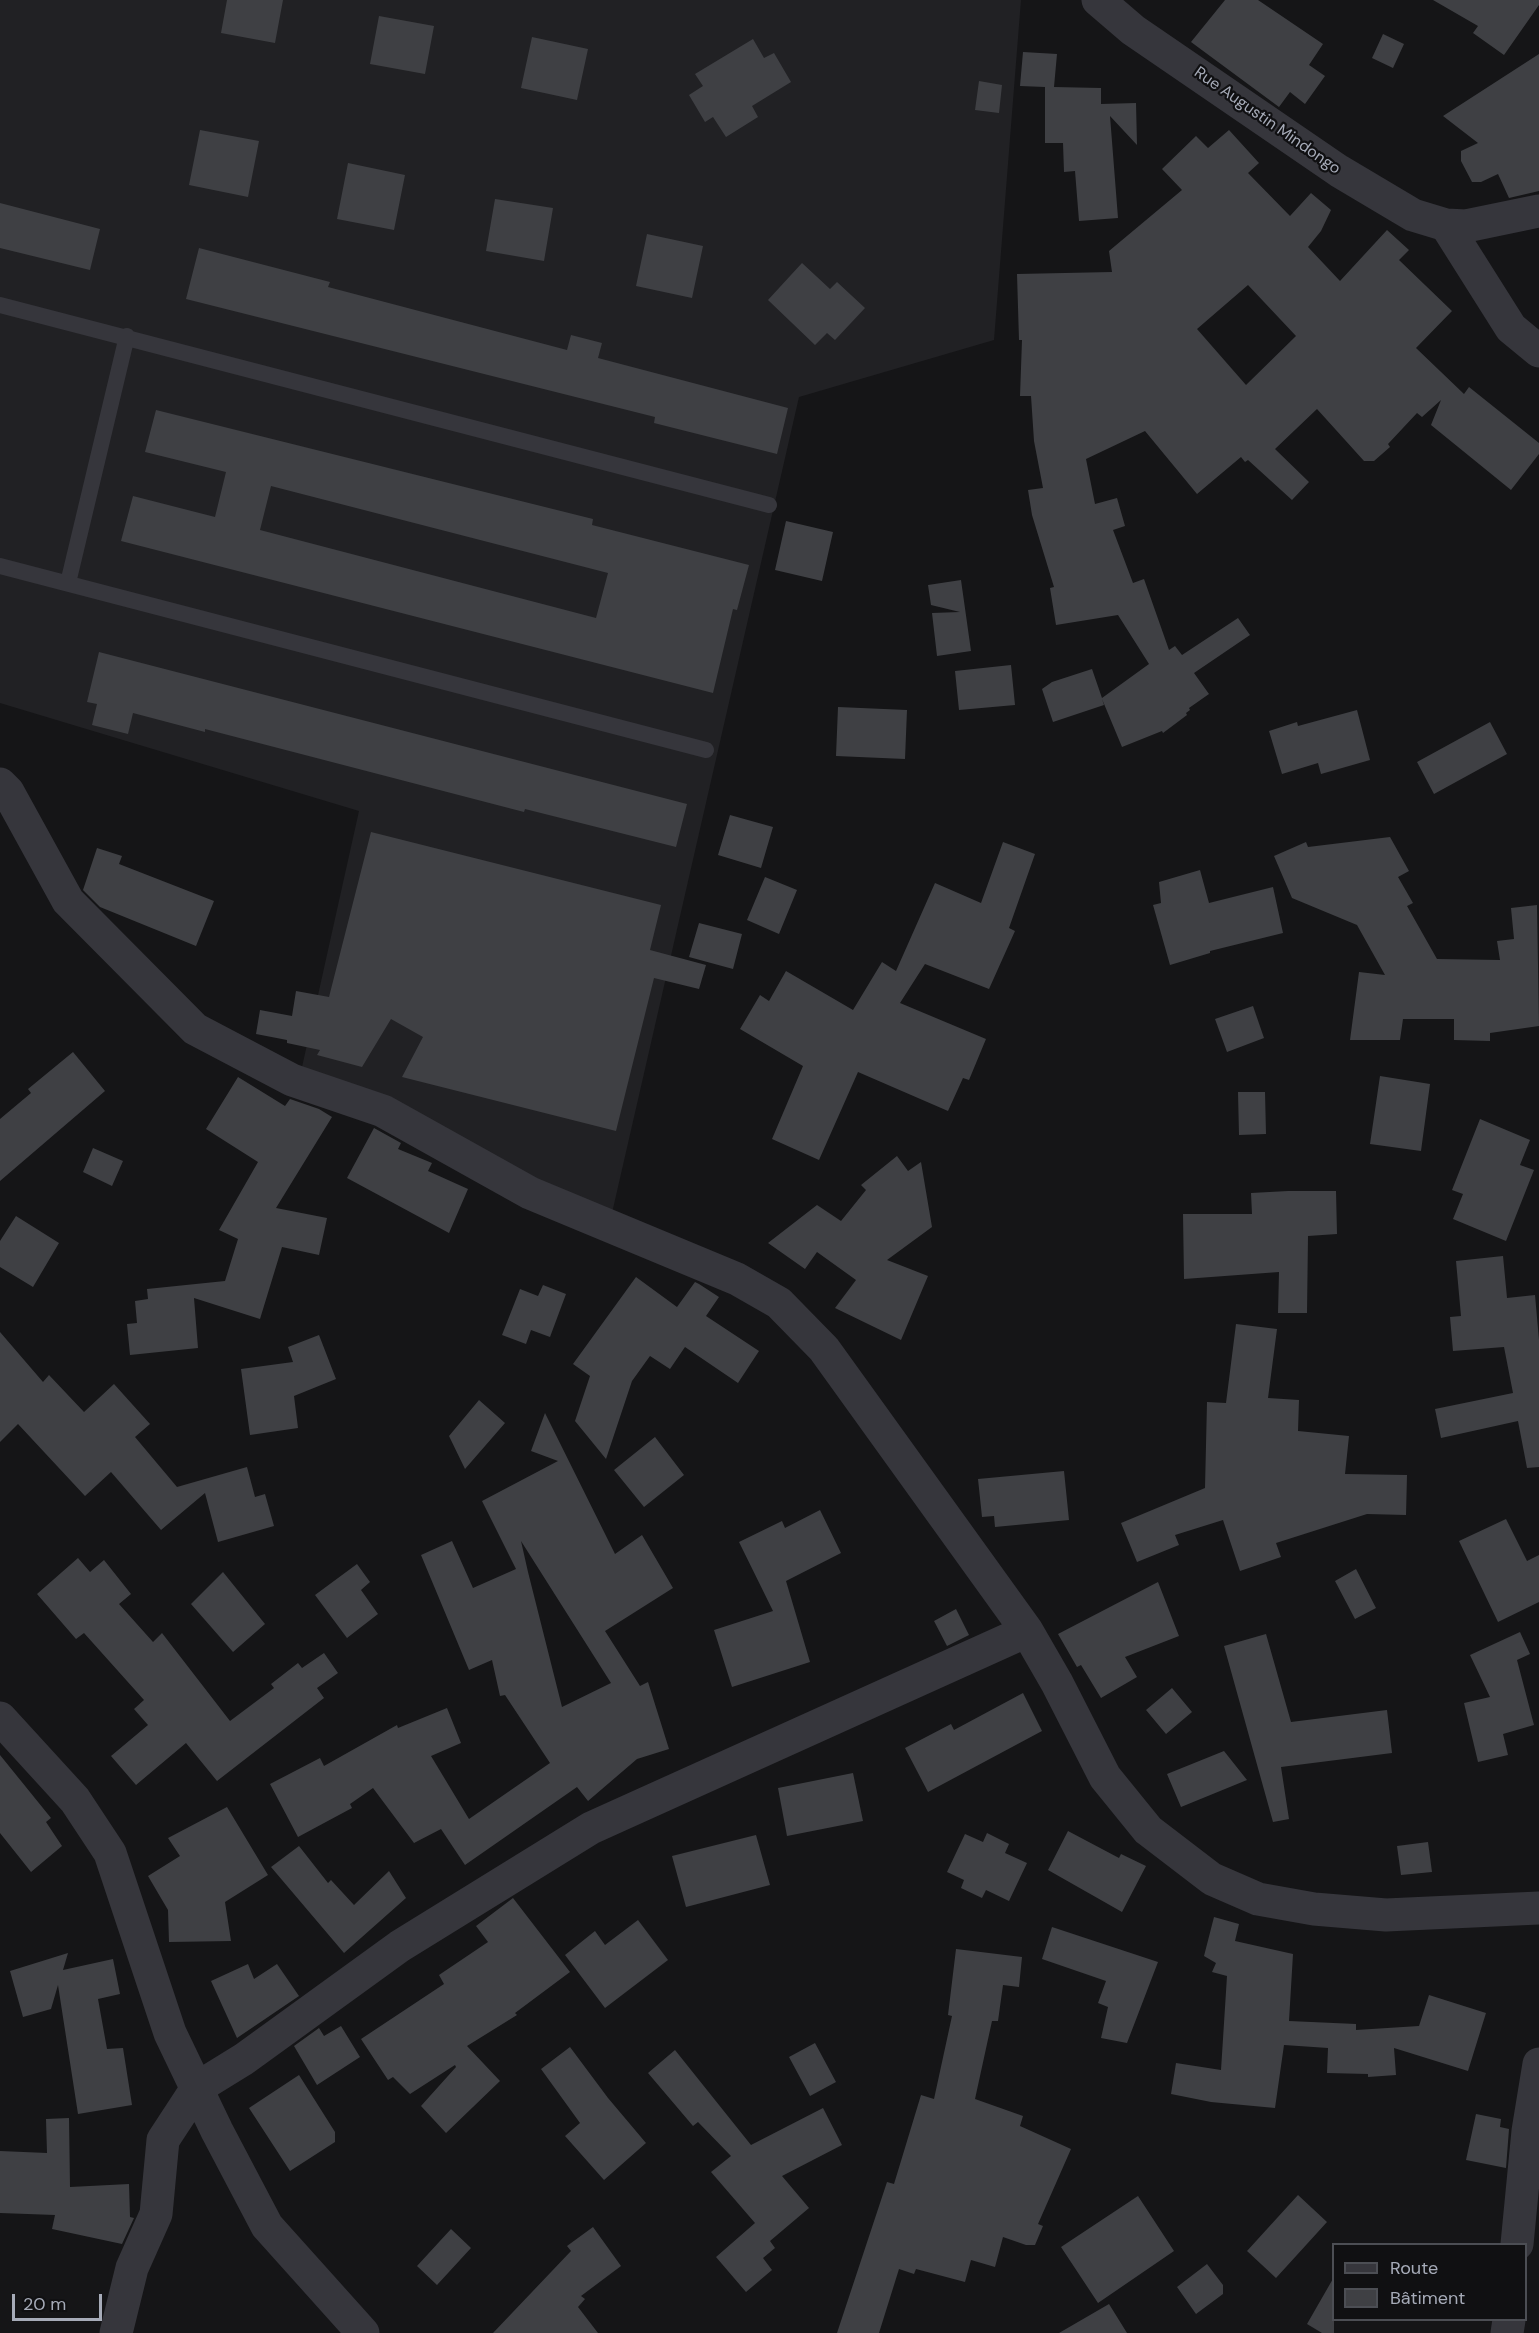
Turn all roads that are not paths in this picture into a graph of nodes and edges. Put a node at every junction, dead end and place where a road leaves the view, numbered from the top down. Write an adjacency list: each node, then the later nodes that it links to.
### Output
1 (1098, 0): 3 (street, Rue Augustin Mindongo)
2 (1539, 211): 3 (street, Rue Augustin Mindongo)
3 (1446, 225): 6 (street)
4 (0, 304): 5 (lane)
5 (127, 336): 7 (lane); 9 (lane)
6 (1539, 351)
7 (769, 505)
8 (0, 566): 9 (lane)
9 (68, 583): 10 (lane)
10 (706, 750)
11 (0, 784): 12 (street)
12 (1026, 1631): 14 (street); 16 (street)
13 (0, 1718): 16 (street)
14 (1539, 1908)
15 (1539, 2064): 17 (street)
16 (197, 2088): 18 (street); 19 (street)
17 (1517, 2243)
18 (116, 2333)
19 (363, 2333)

